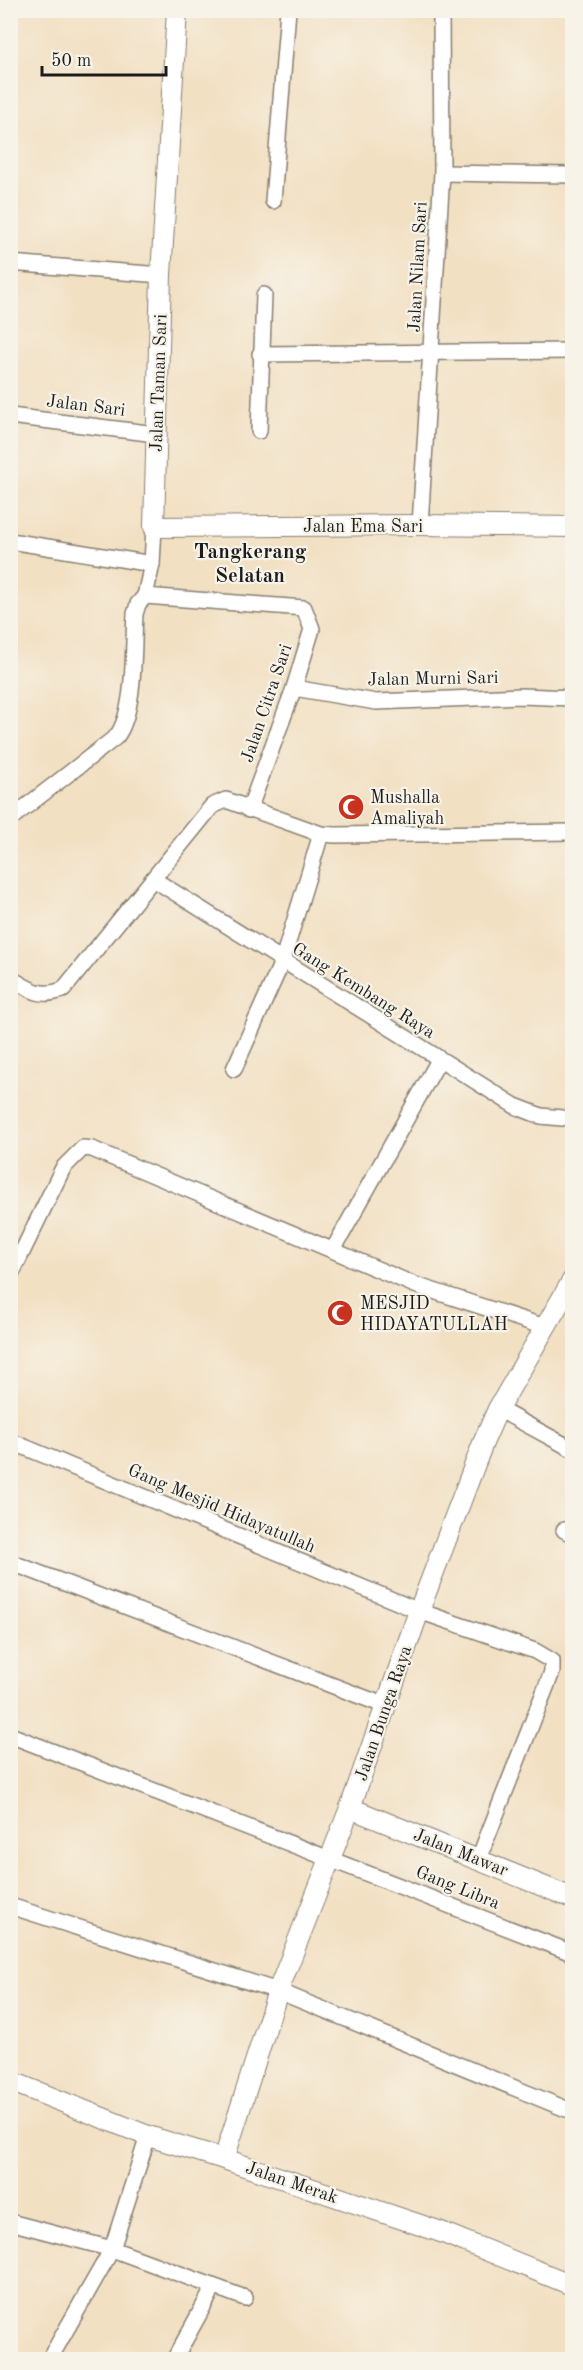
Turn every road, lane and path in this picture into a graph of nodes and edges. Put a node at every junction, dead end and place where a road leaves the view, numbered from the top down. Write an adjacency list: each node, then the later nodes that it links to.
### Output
1 (288, 10): 6 (street)
2 (441, 10): 4 (street, Jalan Nilam Sari)
3 (177, 11): 8 (street, Jalan Taman Sari)
4 (442, 173): 5 (street); 10 (street, Jalan Nilam Sari)
5 (573, 175)
6 (273, 201)
7 (10, 263): 8 (street)
8 (161, 275): 15 (street, Jalan Taman Sari)
9 (264, 295): 12 (street)
10 (432, 351): 11 (street); 12 (street); 16 (street, Jalan Nilam Sari)
11 (573, 351)
12 (260, 354): 14 (street)
13 (10, 416): 15 (street, Jalan Sari)
14 (259, 431)
15 (156, 434): 17 (street, Jalan Taman Sari)
16 (420, 525): 17 (street, Jalan Ema Sari); 18 (street, Jalan Ema Sari)
17 (154, 527): 20 (street, Jalan Taman Sari)
18 (573, 527)
19 (10, 541): 20 (street)
20 (152, 564): 21 (street, Jalan Taman Sari)
21 (145, 596): 22 (street, Jalan Citra Sari); 25 (street, Jalan Taman Sari)
22 (294, 688): 23 (street, Jalan Murni Sari); 24 (street, Jalan Citra Sari)
23 (573, 698)
24 (249, 810): 27 (street); 28 (street)
25 (10, 819)
26 (573, 832): 27 (street)
27 (321, 834): 29 (street)
28 (153, 879): 29 (street, Gang Kembang Raya); 30 (street)
29 (282, 962): 31 (street, Gang Kembang Raya); 32 (street)
30 (10, 978)
31 (439, 1059): 33 (street, Gang Kembang Raya); 34 (street)
32 (234, 1069)
33 (562, 1118)
34 (333, 1250): 35 (street); 37 (street)
35 (10, 1277)
36 (573, 1281): 37 (street, Jalan Bunga Raya)
37 (545, 1327): 38 (street, Jalan Bunga Raya)
38 (498, 1409): 40 (street); 42 (street, Jalan Bunga Raya)
39 (10, 1441): 42 (street, Gang Mesjid Hidayatullah)
40 (573, 1449)
41 (10, 1562): 43 (street)
42 (419, 1611): 43 (street, Jalan Bunga Raya); 47 (street, Gang Mesjid Hidayatullah)
43 (386, 1706): 45 (street, Jalan Bunga Raya)
44 (10, 1736): 46 (street, Gang Libra)
45 (350, 1808): 46 (street, Jalan Bunga Raya); 47 (street, Jalan Mawar)
46 (329, 1857): 50 (street, Gang Libra); 51 (street, Jalan Bunga Raya)
47 (479, 1858): 48 (street, Jalan Mawar)
48 (573, 1898)
49 (10, 1906): 51 (street)
50 (573, 1953)
51 (278, 1991): 53 (street); 55 (street, Jalan Bunga Raya)
52 (10, 2081): 54 (street, Jalan Merak)
53 (566, 2109)
54 (148, 2136): 55 (street, Jalan Merak); 57 (street)
55 (224, 2159): 58 (street, Jalan Merak)
56 (10, 2222): 57 (street)
57 (112, 2249): 59 (street); 61 (street)
58 (573, 2285)
59 (214, 2287): 60 (street); 62 (street)
60 (245, 2298)
61 (49, 2360)
62 (174, 2360)

